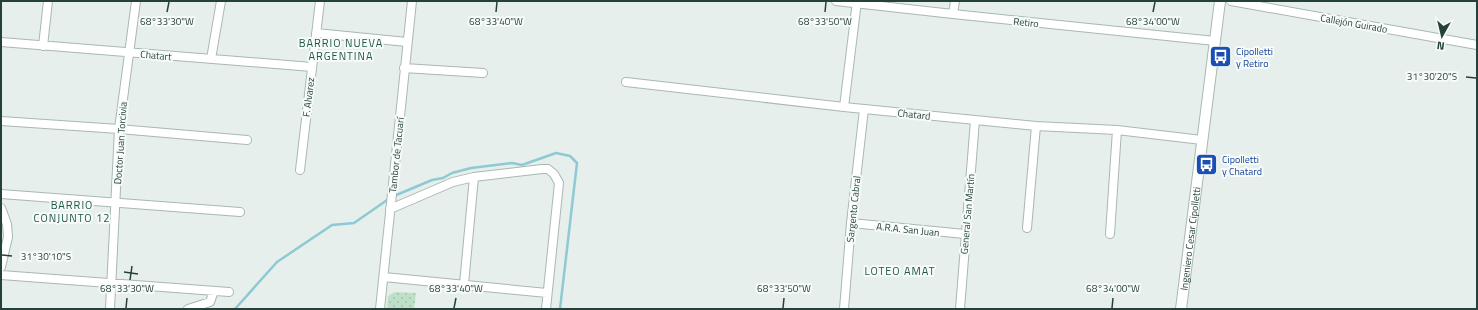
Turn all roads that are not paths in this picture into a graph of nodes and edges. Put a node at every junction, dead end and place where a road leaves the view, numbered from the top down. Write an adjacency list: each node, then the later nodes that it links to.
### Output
1 (48, 1): 17 (street)
2 (136, 1): 18 (street, Doctor Juan Torcivia)
3 (221, 1): 19 (street)
4 (320, 1): 12 (street, F. Alvarez)
5 (412, 1): 15 (street, Tambor de Tacuarí)
6 (836, 1): 10 (street, Retiro)
7 (955, 1): 11 (street)
8 (1220, 1): 13 (street, Ingeniero Cesar Cipolletti)
9 (1231, 1): 16 (street, Callejón Guirado)
10 (857, 2): 11 (street, Retiro); 24 (street)
11 (953, 14): 13 (street, Retiro)
12 (316, 33): 15 (street); 20 (street, F. Alvarez)
13 (1215, 41): 32 (street, Ingeniero Cesar Cipolletti)
14 (1, 42): 17 (street, Chatart)
15 (407, 42): 21 (street, Tambor de Tacuarí)
16 (1477, 45)
17 (42, 46): 18 (street, Chatart)
18 (129, 52): 19 (street, Chatart); 29 (street, Doctor Juan Torcivia)
19 (211, 59): 20 (street, Chatart)
20 (312, 67): 33 (street, F. Alvarez)
21 (404, 68): 22 (street); 37 (street, Tambor de Tacuarí)
22 (483, 73)
23 (626, 82): 24 (street, Chatard)
24 (844, 107): 25 (street, Chatard)
25 (864, 109): 26 (street, Chatard); 40 (street, Sargento Cabral)
26 (975, 120): 28 (street, Chatard); 42 (street, General San Martín)
27 (1, 121): 29 (street)
28 (1036, 126): 30 (street, Chatard); 41 (street)
29 (119, 129): 31 (street); 36 (street, Doctor Juan Torcivia)
30 (1117, 130): 32 (street, Chatard); 43 (street)
31 (247, 140)
32 (1202, 140): 59 (street, Ingeniero Cesar Cipolletti)
33 (300, 170)
34 (474, 177): 37 (street); 49 (street); 52 (street)
35 (1, 194): 36 (street)
36 (116, 202): 39 (street); 48 (street, Doctor Juan Torcivia)
37 (391, 206): 47 (street, Tambor de Tacuarí)
38 (1, 208): 44 (street)
39 (240, 212)
40 (851, 223): 42 (street, A.R.A. San Juan); 57 (street, Sargento Cabral)
41 (1027, 228)
42 (965, 234): 58 (street, General San Martín)
43 (1110, 234)
44 (4, 237): 45 (street)
45 (1, 267)
46 (1, 275): 48 (street)
47 (384, 277): 49 (street); 55 (street, Tambor de Tacuarí)
48 (111, 283): 50 (street); 53 (street, Doctor Juan Torcivia)
49 (464, 284): 52 (street)
50 (214, 291): 51 (street); 54 (street)
51 (229, 292)
52 (547, 293): 56 (street)
53 (110, 309)
54 (188, 309)
55 (380, 309)
56 (546, 309)
57 (844, 309)
58 (960, 309)
59 (1181, 309)

